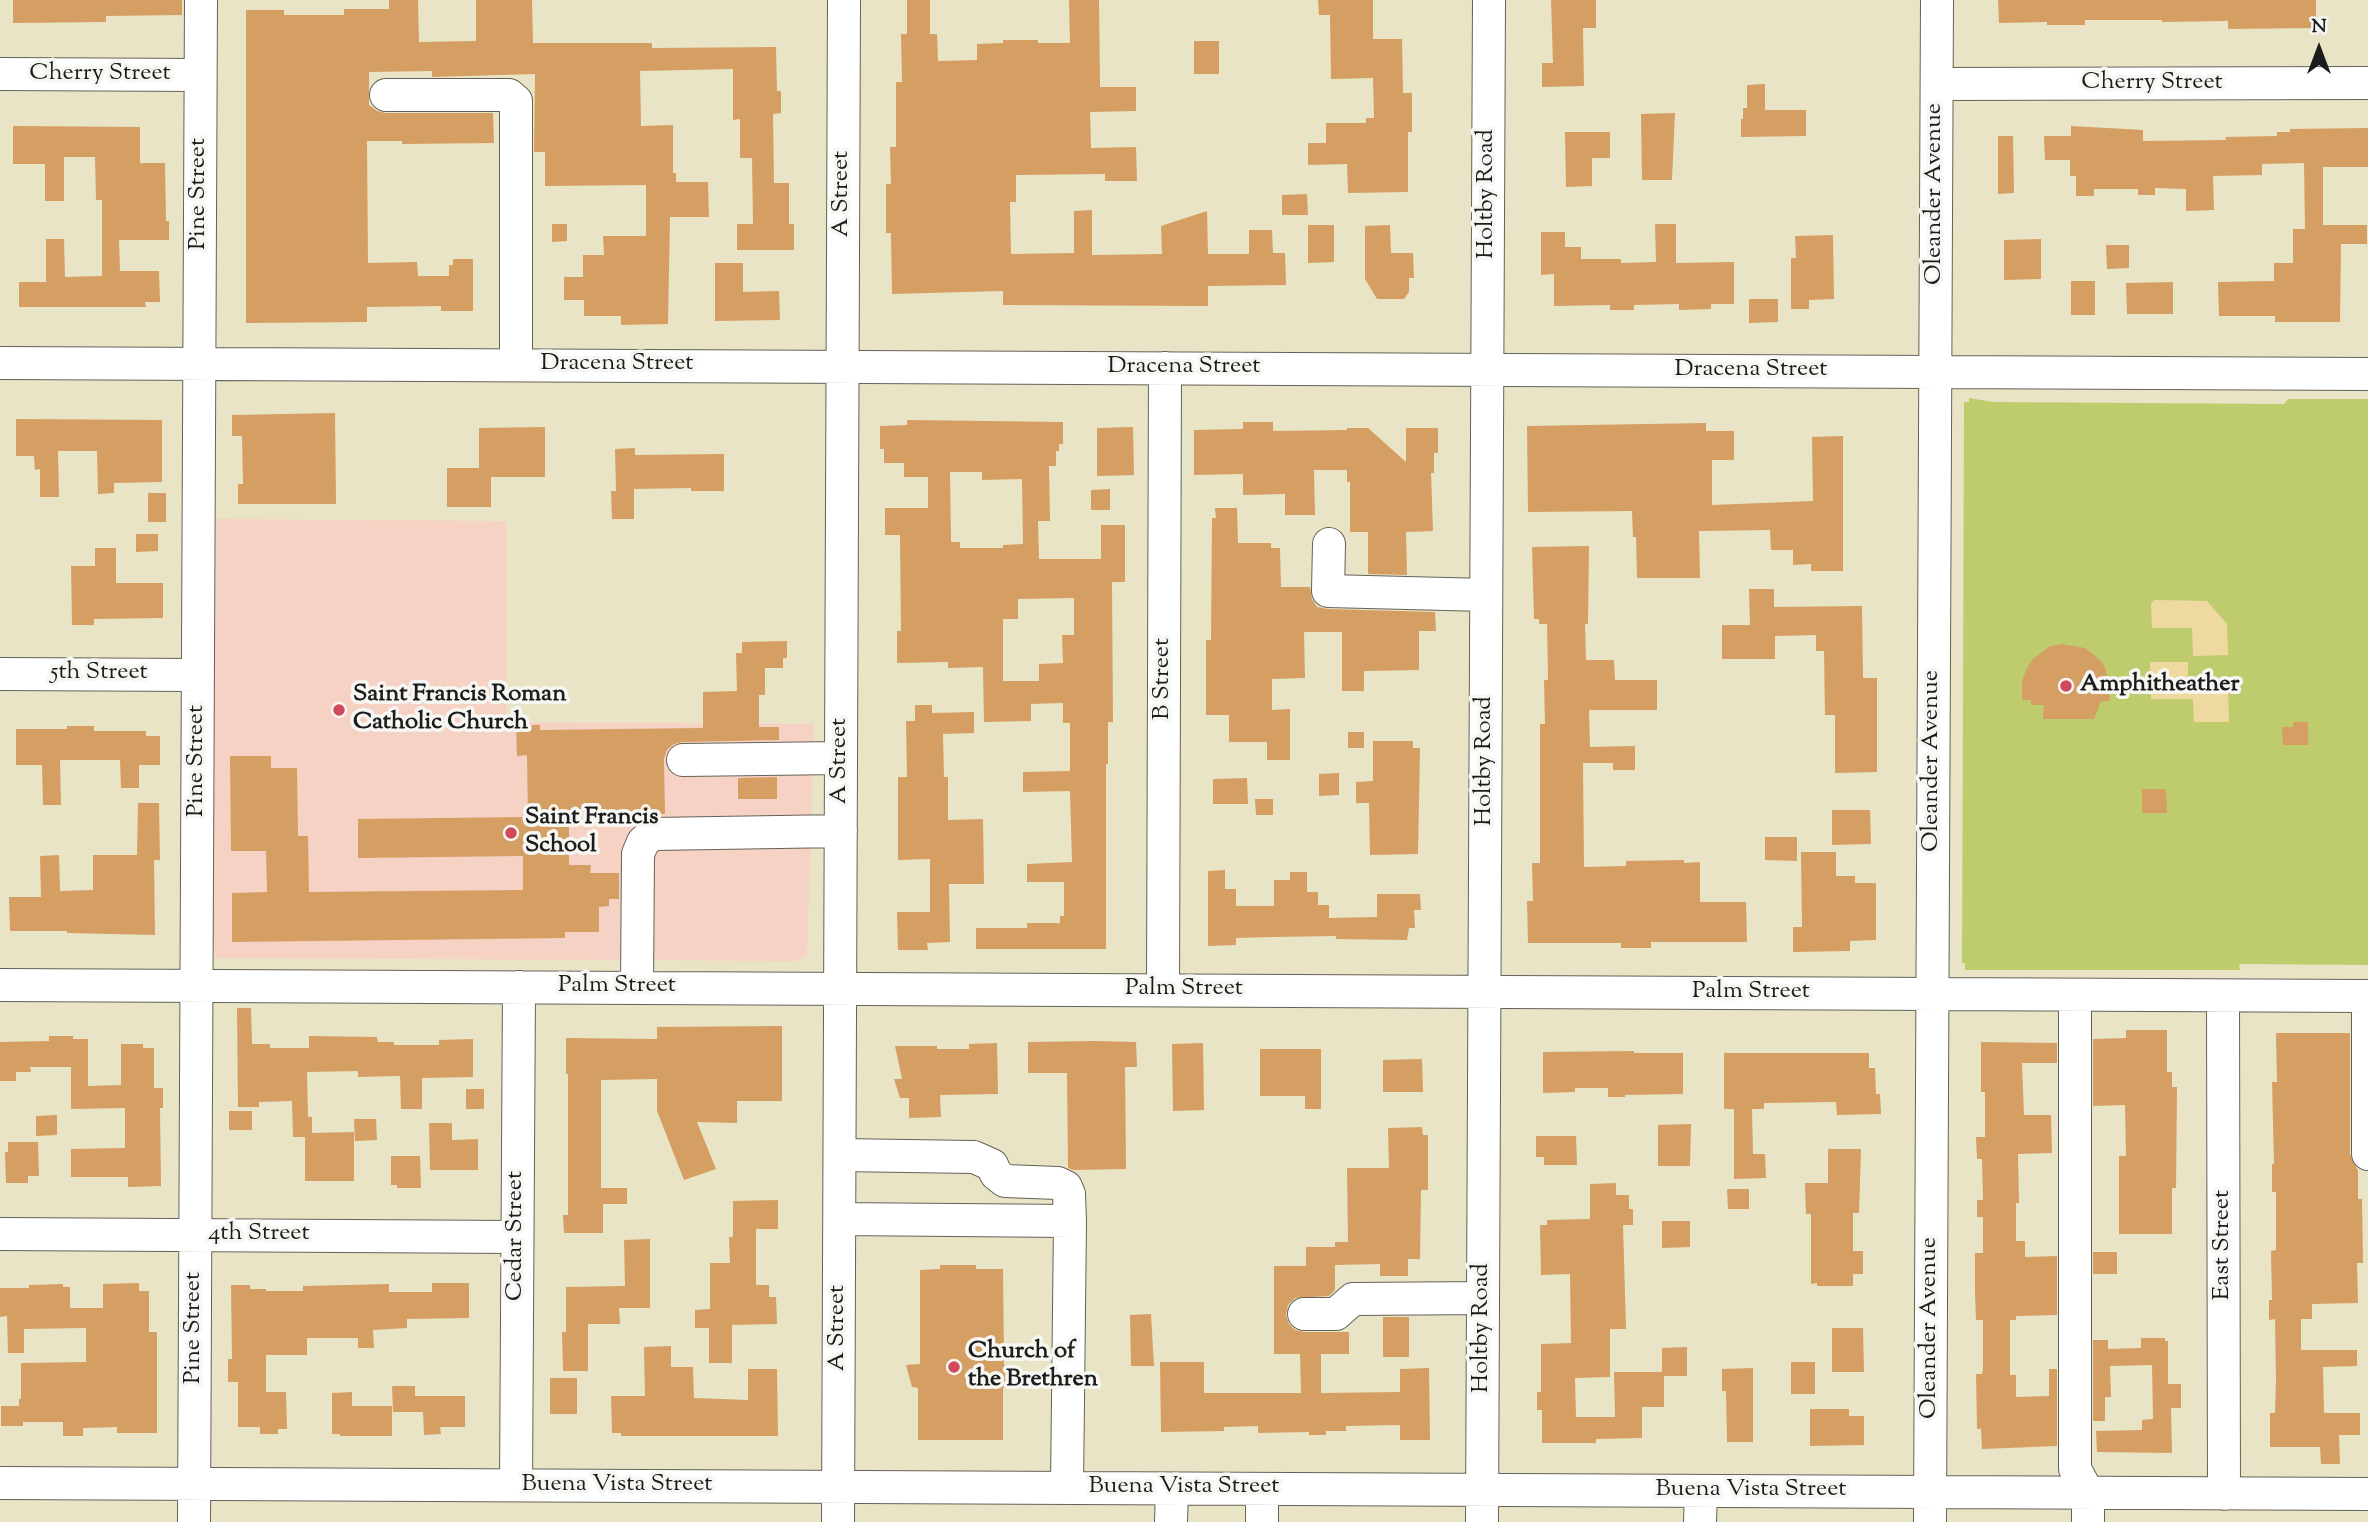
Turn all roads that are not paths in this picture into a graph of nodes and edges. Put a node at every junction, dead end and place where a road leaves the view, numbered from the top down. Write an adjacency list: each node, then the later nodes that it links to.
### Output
1 (201, 0): 6 (street, Pine Street)
2 (844, 0): 13 (street, A Street)
3 (1489, 0): 15 (street, Holtby Road)
4 (1937, 0): 8 (street, Oleander Avenue)
5 (0, 74): 6 (street, Cherry Street)
6 (200, 75): 11 (street, Pine Street)
7 (2368, 83): 8 (street, Cherry Street)
8 (1937, 84): 16 (street, Oleander Avenue)
9 (386, 95): 12 (street)
10 (0, 363): 11 (street, Dracena Street)
11 (199, 363): 12 (street, Dracena Street); 21 (street, Pine Street)
12 (516, 365): 13 (street, Dracena Street)
13 (843, 366): 14 (street, Dracena Street); 22 (street, A Street)
14 (1165, 368): 15 (street, Dracena Street); 30 (street, B Street)
15 (1487, 369): 16 (street, Dracena Street); 19 (street, Holtby Road)
16 (1935, 372): 17 (street, Dracena Street); 32 (street, Oleander Avenue)
17 (2368, 374)
18 (1329, 544): 19 (street)
19 (1486, 595): 31 (street, Holtby Road)
20 (0, 674): 21 (street, 5th Street)
21 (198, 675): 26 (street, Pine Street)
22 (842, 758): 23 (street); 24 (street, A Street)
23 (683, 760)
24 (841, 831): 28 (street); 29 (street, A Street)
25 (0, 985): 26 (street, Palm Street)
26 (197, 986): 27 (street, Palm Street); 41 (street, Pine Street)
27 (519, 987): 28 (street, Palm Street); 42 (street, Cedar Street)
28 (637, 988): 29 (street, Palm Street)
29 (841, 989): 30 (street, Palm Street); 37 (street, A Street)
30 (1163, 990): 31 (street, Palm Street)
31 (1485, 992): 32 (street, Palm Street); 43 (street, Holtby Road)
32 (1932, 994): 33 (street, Palm Street); 56 (street, Oleander Avenue)
33 (2075, 995): 34 (street, Palm Street); 57 (street)
34 (2223, 996): 35 (street, Palm Street); 54 (street, East Street)
35 (2368, 996): 36 (street)
36 (2368, 1154)
37 (840, 1155): 38 (street, A Street); 39 (street)
38 (839, 1219): 39 (street); 48 (street, A Street)
39 (1070, 1221): 49 (street)
40 (0, 1234): 41 (street, 4th Street)
41 (196, 1235): 42 (street, 4th Street); 46 (street, Pine Street)
42 (517, 1237): 47 (street, Cedar Street)
43 (1483, 1298): 44 (street); 52 (street, Holtby Road)
44 (1304, 1314)
45 (0, 1483): 46 (street, Buena Vista Street)
46 (194, 1484): 47 (street, Buena Vista Street); 58 (street, Pine Street)
47 (516, 1486): 48 (street, Buena Vista Street)
48 (838, 1487): 49 (street, Buena Vista Street); 59 (street, A Street)
49 (1067, 1488): 50 (street, Buena Vista Street)
50 (1172, 1489): 51 (street, Buena Vista Street); 60 (street)
51 (1262, 1489): 52 (street, Buena Vista Street); 61 (street)
52 (1482, 1490): 53 (street, Buena Vista Street); 62 (street, Holtby Road)
53 (1701, 1491): 56 (street, Buena Vista Street); 63 (street)
54 (2224, 1494): 55 (street, Buena Vista Street); 57 (street, Buena Vista Street)
55 (2368, 1494)
56 (1930, 1507): 57 (street, Buena Vista Street)
57 (2088, 1507)
58 (194, 1522)
59 (838, 1522)
60 (1171, 1522)
61 (1262, 1522)
62 (1482, 1522)
63 (1700, 1522)

